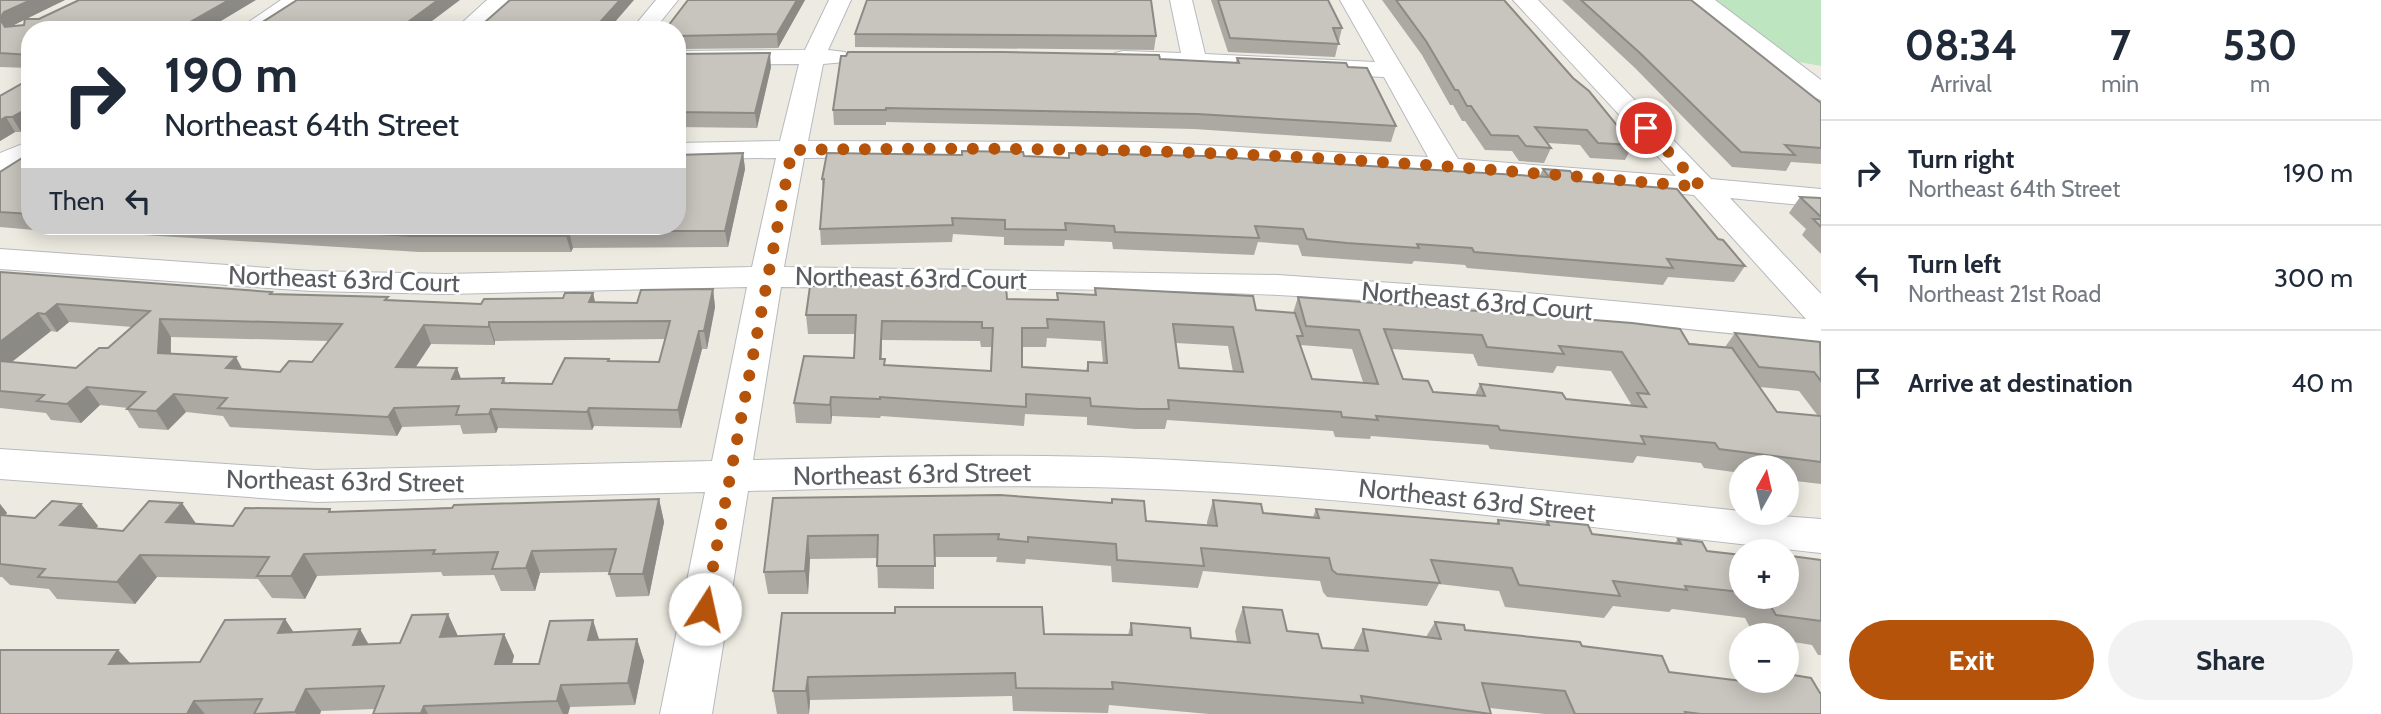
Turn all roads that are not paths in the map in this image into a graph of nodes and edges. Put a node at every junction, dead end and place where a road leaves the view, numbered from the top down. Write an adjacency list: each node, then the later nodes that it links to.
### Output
1 (296, 0): 9 (street)
2 (500, 0): 10 (street)
3 (667, 0): 11 (street)
4 (840, 0): 12 (street)
5 (1181, 0): 16 (street)
6 (1351, 0): 19 (street)
7 (1524, 0): 26 (street)
8 (1702, 0): 17 (street)
9 (262, 21)
10 (476, 21)
11 (650, 21)
12 (813, 57): 13 (street); 14 (street); 21 (street)
13 (853, 57)
14 (686, 58)
15 (1098, 58): 16 (street)
16 (1194, 60): 19 (street)
17 (1790, 68): 18 (street); 20 (street)
18 (1821, 69)
19 (1390, 70): 25 (street)
20 (1821, 92)
21 (792, 150): 22 (street); 25 (street); 29 (street)
22 (686, 152)
23 (21, 154): 24 (street)
24 (0, 164)
25 (1448, 166): 26 (street)
26 (1701, 187): 27 (street); 30 (street)
27 (1821, 198)
28 (0, 259): 29 (street, Northeast 63rd Court)
29 (766, 277): 31 (street, Northeast 63rd Court); 33 (street)
30 (1821, 314)
31 (1821, 331)
32 (0, 464): 33 (street, Northeast 63rd Street)
33 (728, 477): 34 (street, Northeast 63rd Street); 35 (street)
34 (1821, 536)
35 (686, 714)

